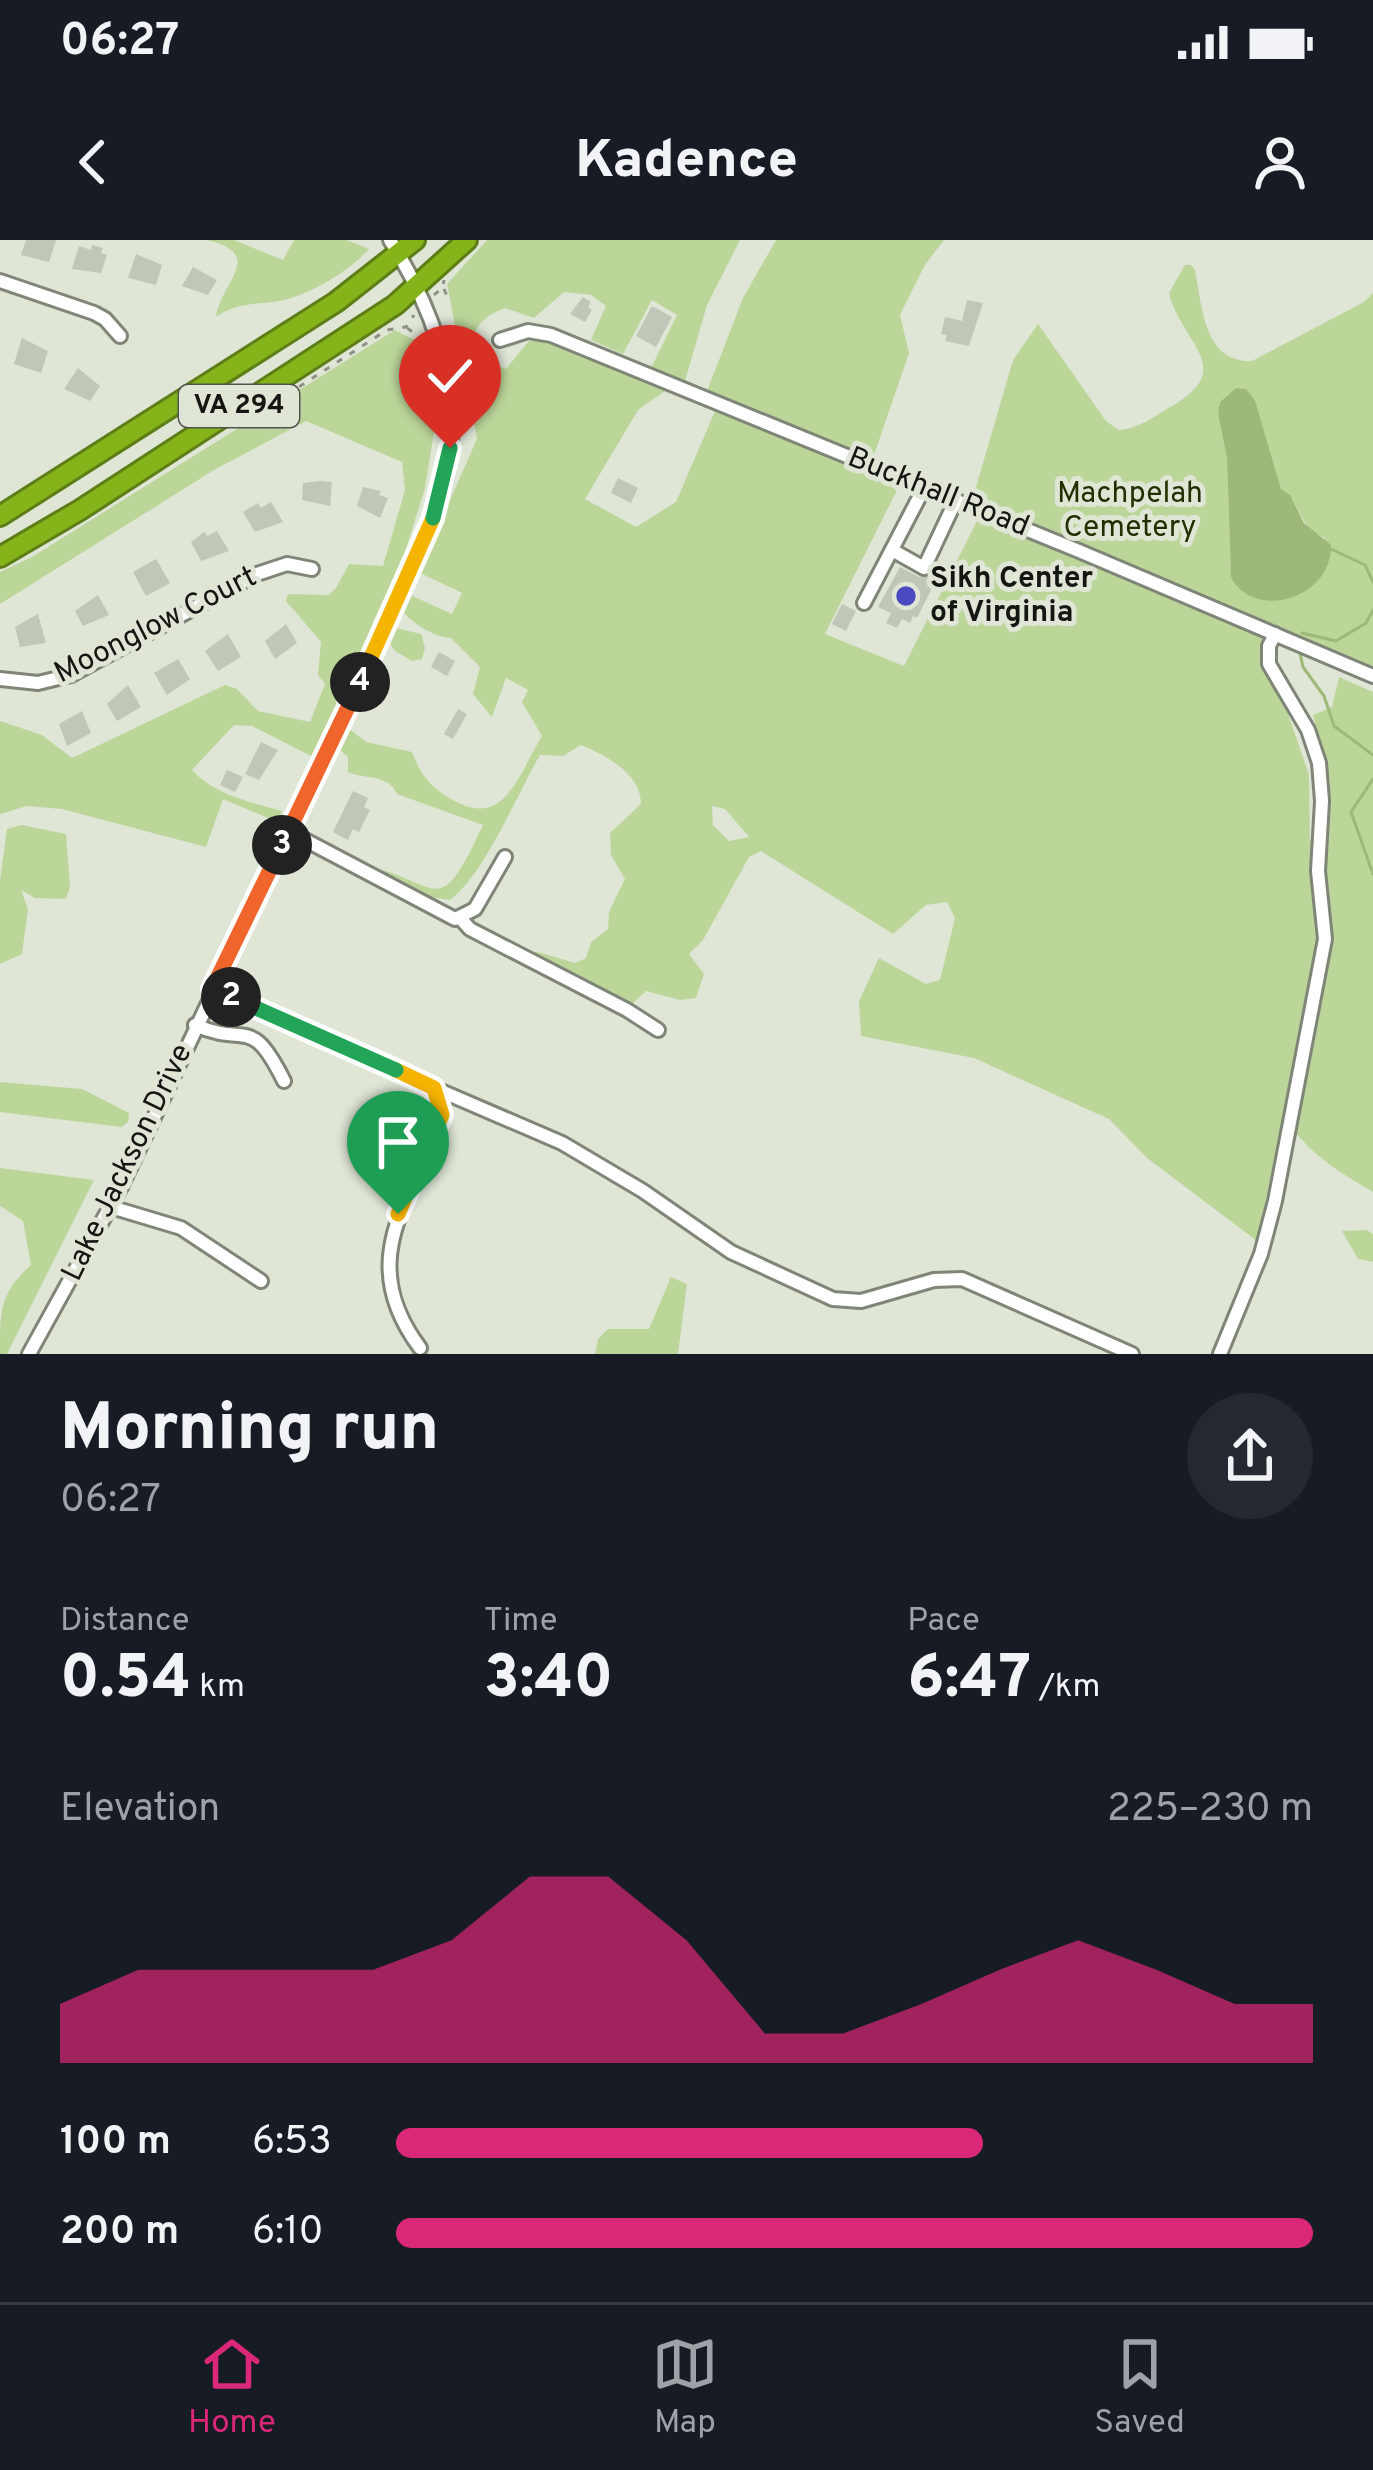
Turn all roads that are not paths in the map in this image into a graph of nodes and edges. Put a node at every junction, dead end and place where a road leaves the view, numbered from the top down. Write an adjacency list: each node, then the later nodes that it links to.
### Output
1 (415, 240): 3 (highway, VA 294)
2 (467, 240): 5 (highway, VA 294)
3 (394, 247): 5 (street, Lake Jackson Drive); 10 (highway, VA 294)
4 (0, 281): 6 (street)
5 (419, 286): 12 (highway, VA 294); 18 (street, Lake Jackson Drive)
6 (120, 336)
7 (500, 340): 8 (street, Buckhall Road)
8 (924, 488): 9 (street, Buckhall Road); 11 (street)
9 (956, 500): 11 (street); 15 (street, Buckhall Road)
10 (0, 516)
11 (892, 550): 14 (street)
12 (0, 557)
13 (312, 569): 17 (street, Moonglow Court)
14 (864, 604)
15 (1275, 634): 16 (street, Buckhall Road); 31 (street)
16 (1373, 676)
17 (0, 679)
18 (288, 831): 20 (street); 21 (street, Lake Jackson Drive)
19 (505, 857): 20 (street)
20 (460, 919): 23 (street)
21 (212, 989): 22 (street, Lake Jackson Drive); 25 (street)
22 (195, 1025): 24 (street); 26 (street, Lake Jackson Drive)
23 (658, 1030)
24 (284, 1081)
25 (434, 1088): 28 (street); 30 (street)
26 (111, 1207): 27 (street); 29 (street, Lake Jackson Drive)
27 (261, 1281)
28 (420, 1348)
29 (29, 1354)
30 (1132, 1354)
31 (1220, 1354)

